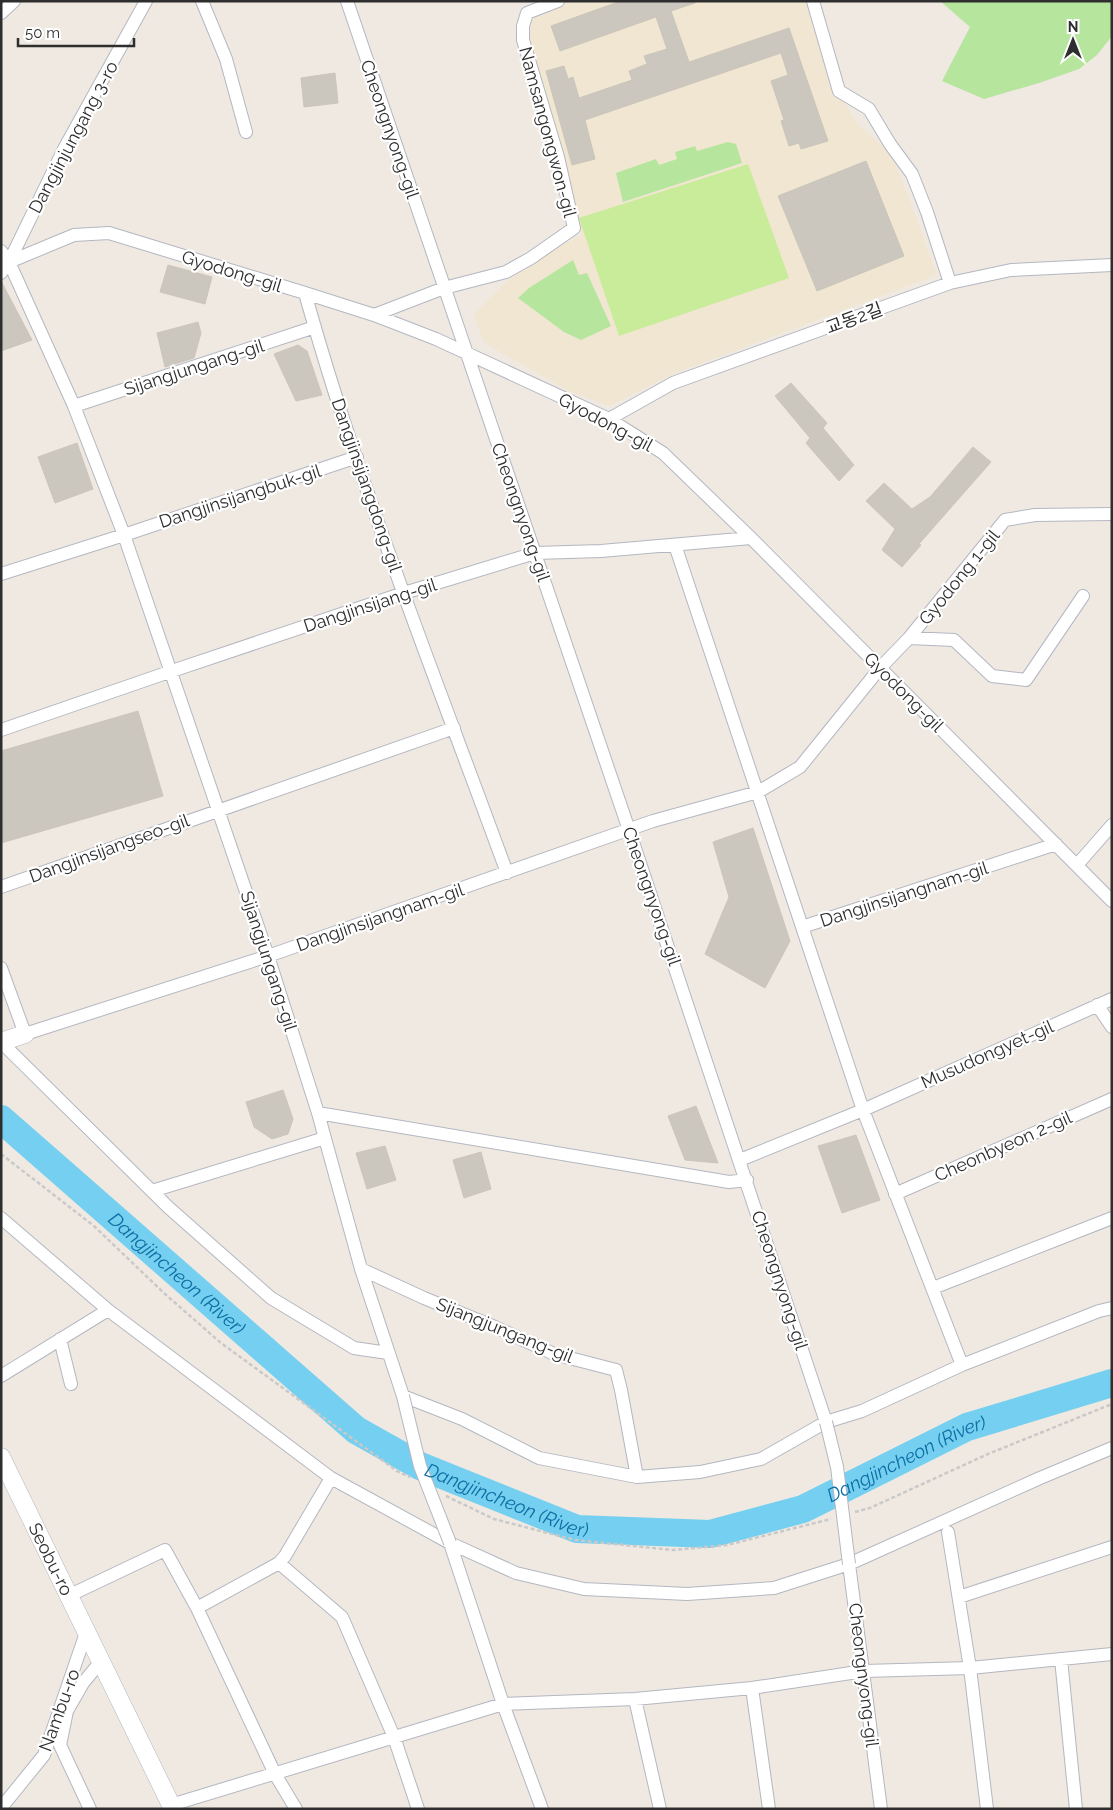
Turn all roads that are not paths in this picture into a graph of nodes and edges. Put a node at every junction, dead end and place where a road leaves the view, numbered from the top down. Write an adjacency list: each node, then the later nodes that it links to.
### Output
1 (14, 1): 7 (street)
2 (146, 1): 10 (street, Dangjinjungang 3-ro)
3 (202, 1): 8 (street)
4 (347, 1): 14 (street, Cheongnyong-gil)
5 (558, 1): 14 (street, Namsangongwon-gil)
6 (813, 1): 13 (street)
7 (1, 12)
8 (246, 132)
9 (1, 251): 10 (street)
10 (9, 262): 12 (street, Dangjinjungang 3-ro); 15 (street, Gyodong-gil); 19 (street)
11 (1112, 265): 13 (street, 교동2길)
12 (1, 273)
13 (950, 283): 20 (street, 교동2길)
14 (444, 288): 16 (street); 18 (street, Cheongnyong-gil)
15 (305, 293): 16 (street, Gyodong-gil); 17 (street, Dangjinsijangdong-gil)
16 (374, 315): 18 (street, Gyodong-gil)
17 (315, 327): 19 (street, Sijangjungang-gil); 21 (street, Dangjinsijangdong-gil)
18 (468, 354): 20 (street, Gyodong-gil); 26 (street, Cheongnyong-gil)
19 (74, 406): 23 (street)
20 (609, 419): 24 (street, Gyodong-gil)
21 (356, 457): 23 (street, Dangjinsijangbuk-gil); 28 (street, Dangjinsijangdong-gil)
22 (1112, 514): 30 (street, Gyodong 1-gil)
23 (124, 535): 27 (street, Dangjinsijangbuk-gil); 32 (street)
24 (751, 538): 25 (street, Dangjinsijang-gil); 31 (street, Gyodong-gil)
25 (675, 545): 26 (street, Dangjinsijang-gil); 35 (street, Dangjinsijangnam-gil)
26 (535, 553): 28 (street, Dangjinsijang-gil); 38 (street, Cheongnyong-gil)
27 (1, 574)
28 (404, 594): 32 (street, Dangjinsijang-gil); 33 (street, Dangjinsijangdong-gil)
29 (1083, 596): 30 (street)
30 (908, 638): 31 (street, Gyodong 1-gil)
31 (880, 668): 35 (street, Dangjinsijangnam-gil); 39 (street, Gyodong-gil)
32 (172, 671): 34 (street, Dangjinsijang-gil); 36 (street, Sijangjungang-gil)
33 (454, 728): 36 (street); 41 (street, Dangjinsijangdong-gil)
34 (1, 730)
35 (758, 792): 38 (street, Dangjinsijangnam-gil); 44 (street, Dangjinsijangnam-gil)
36 (218, 810): 42 (street, Dangjinsijangseo-gil); 45 (street, Sijangjungang-gil)
37 (1112, 825): 40 (street)
38 (630, 830): 41 (street, Dangjinsijangnam-gil); 56 (street, Cheongnyong-gil)
39 (1056, 844): 40 (street, Gyodong-gil); 44 (street, Dangjinsijangnam-gil)
40 (1077, 865): 43 (street, Gyodong-gil)
41 (507, 873): 45 (street, Dangjinsijangnam-gil)
42 (1, 887)
43 (1112, 901)
44 (802, 927): 53 (street)
45 (268, 956): 50 (street, Dangjinsijangnam-gil); 54 (street, Sijangjungang-gil)
46 (1, 968): 50 (street)
47 (1112, 999): 48 (street, Musudongyet-gil)
48 (1097, 1004): 49 (street); 53 (street, Musudongyet-gil)
49 (1112, 1027)
50 (25, 1034): 51 (main road, Dangjinsijangnam-gil)
51 (1, 1042): 58 (street)
52 (1112, 1099): 59 (street, Cheonbyeon 2-gil)
53 (863, 1110): 56 (street, Musudongyet-gil); 59 (street)
54 (318, 1113): 55 (street, Sijangjungang-gil); 57 (street)
55 (325, 1138): 58 (street); 62 (street, Sijangjungang-gil)
56 (740, 1160): 57 (street, Cheongnyong-gil)
57 (747, 1180): 72 (street, Cheongnyong-gil)
58 (152, 1191): 67 (street)
59 (895, 1194): 63 (street)
60 (1, 1218): 65 (street)
61 (1112, 1218): 63 (street)
62 (360, 1269): 67 (street, Sijangjungang-gil); 75 (street, Sijangjungang-gil)
63 (933, 1288): 68 (street)
64 (1112, 1308): 68 (street)
65 (108, 1310): 66 (street); 76 (street)
66 (60, 1339): 69 (street); 70 (street)
67 (388, 1353): 71 (street, Sijangjungang-gil)
68 (962, 1365): 72 (street)
69 (1, 1376)
70 (71, 1384)
71 (403, 1396): 75 (street); 78 (street, Sijangjungang-gil, bridge)
72 (826, 1422): 75 (street); 81 (street, Cheongnyong-gil, bridge)
73 (1112, 1448): 81 (street)
74 (1, 1457): 82 (main road, Seobu-ro)
75 (637, 1476)
76 (332, 1478): 78 (street); 80 (street)
77 (948, 1532): 83 (street)
78 (450, 1543): 81 (street); 93 (street, Sijangjungang-gil)
79 (1112, 1547): 83 (street)
80 (279, 1562): 84 (street); 94 (street)
81 (849, 1564): 90 (street, Cheongnyong-gil)
82 (68, 1596): 84 (street); 85 (main road, Seobu-ro)
83 (959, 1597): 89 (street)
84 (196, 1608): 95 (street)
85 (87, 1630): 88 (main road, Seobu-ro); 97 (street, Nambu-ro)
86 (1112, 1654): 87 (street)
87 (1061, 1659): 89 (street); 106 (street)
88 (102, 1660): 96 (main road, Seobu-ro); 98 (street)
89 (970, 1668): 90 (street); 105 (street)
90 (864, 1671): 91 (street); 104 (street, Cheongnyong-gil)
91 (752, 1688): 92 (street); 103 (street)
92 (635, 1700): 93 (street); 102 (street)
93 (503, 1704): 94 (street); 101 (street, Sijangjungang-gil)
94 (394, 1737): 95 (street); 100 (street)
95 (275, 1774): 96 (street); 99 (street)
96 (172, 1807)
97 (1, 1808)
98 (90, 1809)
99 (296, 1809)
100 (418, 1809)
101 (542, 1809)
102 (660, 1809)
103 (769, 1809)
104 (881, 1809)
105 (987, 1809)
106 (1076, 1809)

